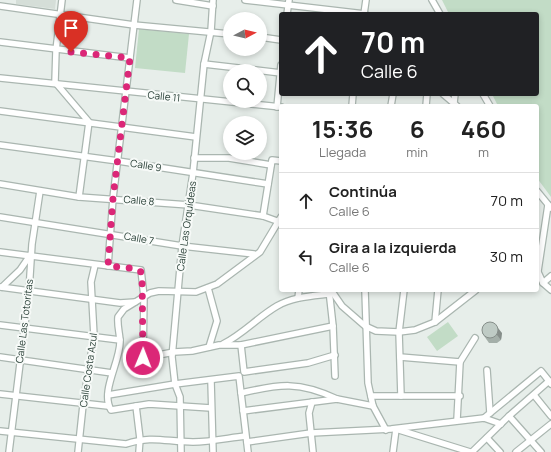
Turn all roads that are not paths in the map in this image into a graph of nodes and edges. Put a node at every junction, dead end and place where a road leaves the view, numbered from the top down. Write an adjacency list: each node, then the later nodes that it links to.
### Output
1 (62, 0): 14 (street)
2 (137, 0): 15 (street)
3 (176, 0): 8 (street)
4 (245, 0): 7 (street)
5 (366, 0): 12 (street)
6 (432, 0): 13 (street)
7 (288, 2): 10 (street); 11 (street)
8 (213, 3): 16 (street, Calle Las Orquídeas)
9 (0, 6): 14 (street)
10 (287, 12)
11 (351, 12)
12 (364, 12)
13 (439, 12)
14 (60, 14): 15 (street); 21 (street)
15 (134, 25): 16 (street); 22 (street)
16 (210, 31): 17 (street); 23 (street, Calle Las Orquídeas)
17 (223, 33)
18 (267, 38): 19 (street)
19 (279, 40)
20 (0, 42): 21 (street)
21 (56, 50): 22 (street); 26 (street)
22 (130, 58): 27 (street)
23 (204, 64): 24 (street); 29 (street, Calle Las Orquídeas)
24 (279, 73)
25 (0, 78): 26 (street, Calle 11)
26 (57, 85): 27 (street, Calle 11); 33 (street)
27 (126, 92): 29 (street, Calle 11); 34 (street)
28 (445, 96): 30 (street)
29 (200, 100): 31 (street, Calle 11); 35 (street, Calle Las Orquídeas)
30 (455, 104)
31 (279, 107)
32 (0, 111): 33 (street)
33 (89, 122): 34 (street); 37 (street)
34 (122, 126): 35 (street); 39 (street)
35 (196, 137): 38 (street, Calle Las Orquídeas)
36 (0, 145): 37 (street, Calle 9)
37 (85, 157): 39 (street, Calle 9); 47 (street)
38 (194, 158): 41 (street); 42 (street, Calle Las Orquídeas)
39 (118, 160): 42 (street, Calle 9); 48 (street)
40 (279, 161): 41 (street)
41 (271, 162): 44 (street)
42 (193, 173): 44 (street, Calle 9); 49 (street, Calle Las Orquídeas)
43 (0, 184): 45 (street, Calle 8)
44 (268, 184): 51 (street)
45 (40, 191): 47 (street, Calle 8); 54 (street, Calle Las Totoritas)
46 (539, 193): 50 (street)
47 (79, 197): 48 (street, Calle 8)
48 (113, 198): 49 (street, Calle 8); 55 (street)
49 (189, 205): 51 (street, Calle 8); 56 (street, Calle Las Orquídeas)
50 (550, 206): 62 (street)
51 (262, 216): 53 (street, Calle 8)
52 (0, 217): 54 (street, Calle 7)
53 (279, 219): 59 (street)
54 (36, 222): 55 (street, Calle 7); 58 (street, Calle Las Totoritas)
55 (110, 234): 56 (street, Calle 7); 61 (street)
56 (182, 246): 59 (street, Calle 7); 71 (street, Calle Las Orquídeas)
57 (0, 252): 58 (street)
58 (31, 254): 60 (street); 67 (street); 70 (street, Calle Las Totoritas)
59 (254, 254): 68 (street)
60 (95, 265): 61 (street); 81 (street, Calle Costa Azul)
61 (108, 266): 80 (street)
62 (539, 266)
63 (539, 273): 66 (street)
64 (551, 276): 66 (street)
65 (539, 282): 66 (street)
66 (544, 283): 69 (street)
67 (1, 287): 70 (street)
68 (208, 288): 71 (street); 95 (street)
69 (551, 290)
70 (29, 291): 81 (street); 88 (street, Calle Las Totoritas)
71 (178, 292): 80 (street); 96 (street, Calle Las Orquídeas)
72 (299, 292): 82 (street)
73 (325, 292): 82 (street)
74 (330, 292): 86 (street)
75 (331, 292): 87 (street)
76 (365, 292): 87 (street)
77 (404, 292): 89 (street)
78 (438, 292): 84 (street)
79 (473, 292): 84 (street)
80 (144, 297): 83 (street); 96 (street)
81 (91, 298): 83 (street); 90 (street, Calle Costa Azul)
82 (298, 298): 93 (street)
83 (135, 302): 92 (street)
84 (435, 322): 89 (street)
85 (0, 325): 88 (street)
86 (333, 326): 94 (street); 97 (street)
87 (365, 326): 89 (street); 114 (street)
88 (24, 328): 90 (street); 100 (street, Calle Las Totoritas)
89 (399, 332): 99 (street)
90 (94, 336): 92 (street); 102 (street, Calle Costa Azul)
91 (475, 338): 101 (street)
92 (120, 340): 104 (street)
93 (219, 345): 94 (street); 95 (street)
94 (241, 345): 97 (street)
95 (209, 347): 96 (street)
96 (174, 352): 108 (street, Calle Las Orquídeas)
97 (335, 355): 105 (street)
98 (0, 357): 100 (street)
99 (400, 357): 101 (street); 115 (street)
100 (20, 359): 102 (street); 113 (street, Calle Las Totoritas)
101 (460, 362): 116 (street)
102 (90, 369): 104 (street); 119 (street, Calle Costa Azul)
103 (487, 370): 126 (street)
104 (112, 373): 111 (street)
105 (335, 376)
106 (211, 381): 108 (street); 109 (street); 124 (street)
107 (550, 383): 112 (street); 126 (street)
108 (175, 384): 111 (street); 122 (street, Calle Las Orquídeas)
109 (240, 393): 117 (street); 125 (street)
110 (0, 394): 113 (street)
111 (108, 395): 120 (street)
112 (534, 395): 127 (street); 128 (street)
113 (16, 396): 119 (street); 136 (street, Calle Las Totoritas)
114 (371, 396): 115 (street); 123 (street)
115 (402, 396): 116 (street)
116 (460, 396): 130 (street)
117 (338, 399): 118 (street); 123 (street)
118 (312, 402): 125 (street); 137 (street)
119 (83, 405): 120 (street); 141 (street, Calle Costa Azul)
120 (108, 406): 121 (street)
121 (136, 406): 122 (street); 139 (street)
122 (179, 406): 124 (street); 142 (street, Calle Las Orquídeas)
123 (373, 406): 134 (street)
124 (211, 408): 144 (street)
125 (243, 411): 140 (street)
126 (490, 413): 129 (street)
127 (509, 416): 131 (street); 143 (street)
128 (551, 416)
129 (484, 418): 130 (street); 131 (street)
130 (458, 420): 133 (street)
131 (501, 424): 138 (street)
132 (551, 424): 143 (street)
133 (396, 429): 134 (street); 152 (street); 153 (street)
134 (386, 430): 137 (street)
135 (0, 431): 136 (street)
136 (11, 432): 141 (street); 145 (street, Calle Las Totoritas)
137 (311, 433): 140 (street); 151 (street)
138 (487, 438): 153 (street); 154 (street)
139 (140, 439): 141 (street); 142 (street); 147 (street)
140 (246, 439): 144 (street); 150 (street)
141 (80, 440): 146 (street, Calle Costa Azul)
142 (180, 440): 144 (street); 148 (street, Calle Las Orquídeas)
143 (530, 440): 155 (street); 156 (street)
144 (211, 441): 149 (street)
145 (9, 452)
146 (78, 452)
147 (139, 452)
148 (180, 452)
149 (213, 452)
150 (248, 452)
151 (313, 452)
152 (393, 452)
153 (471, 452)
154 (500, 452)
155 (516, 452)
156 (541, 452)

